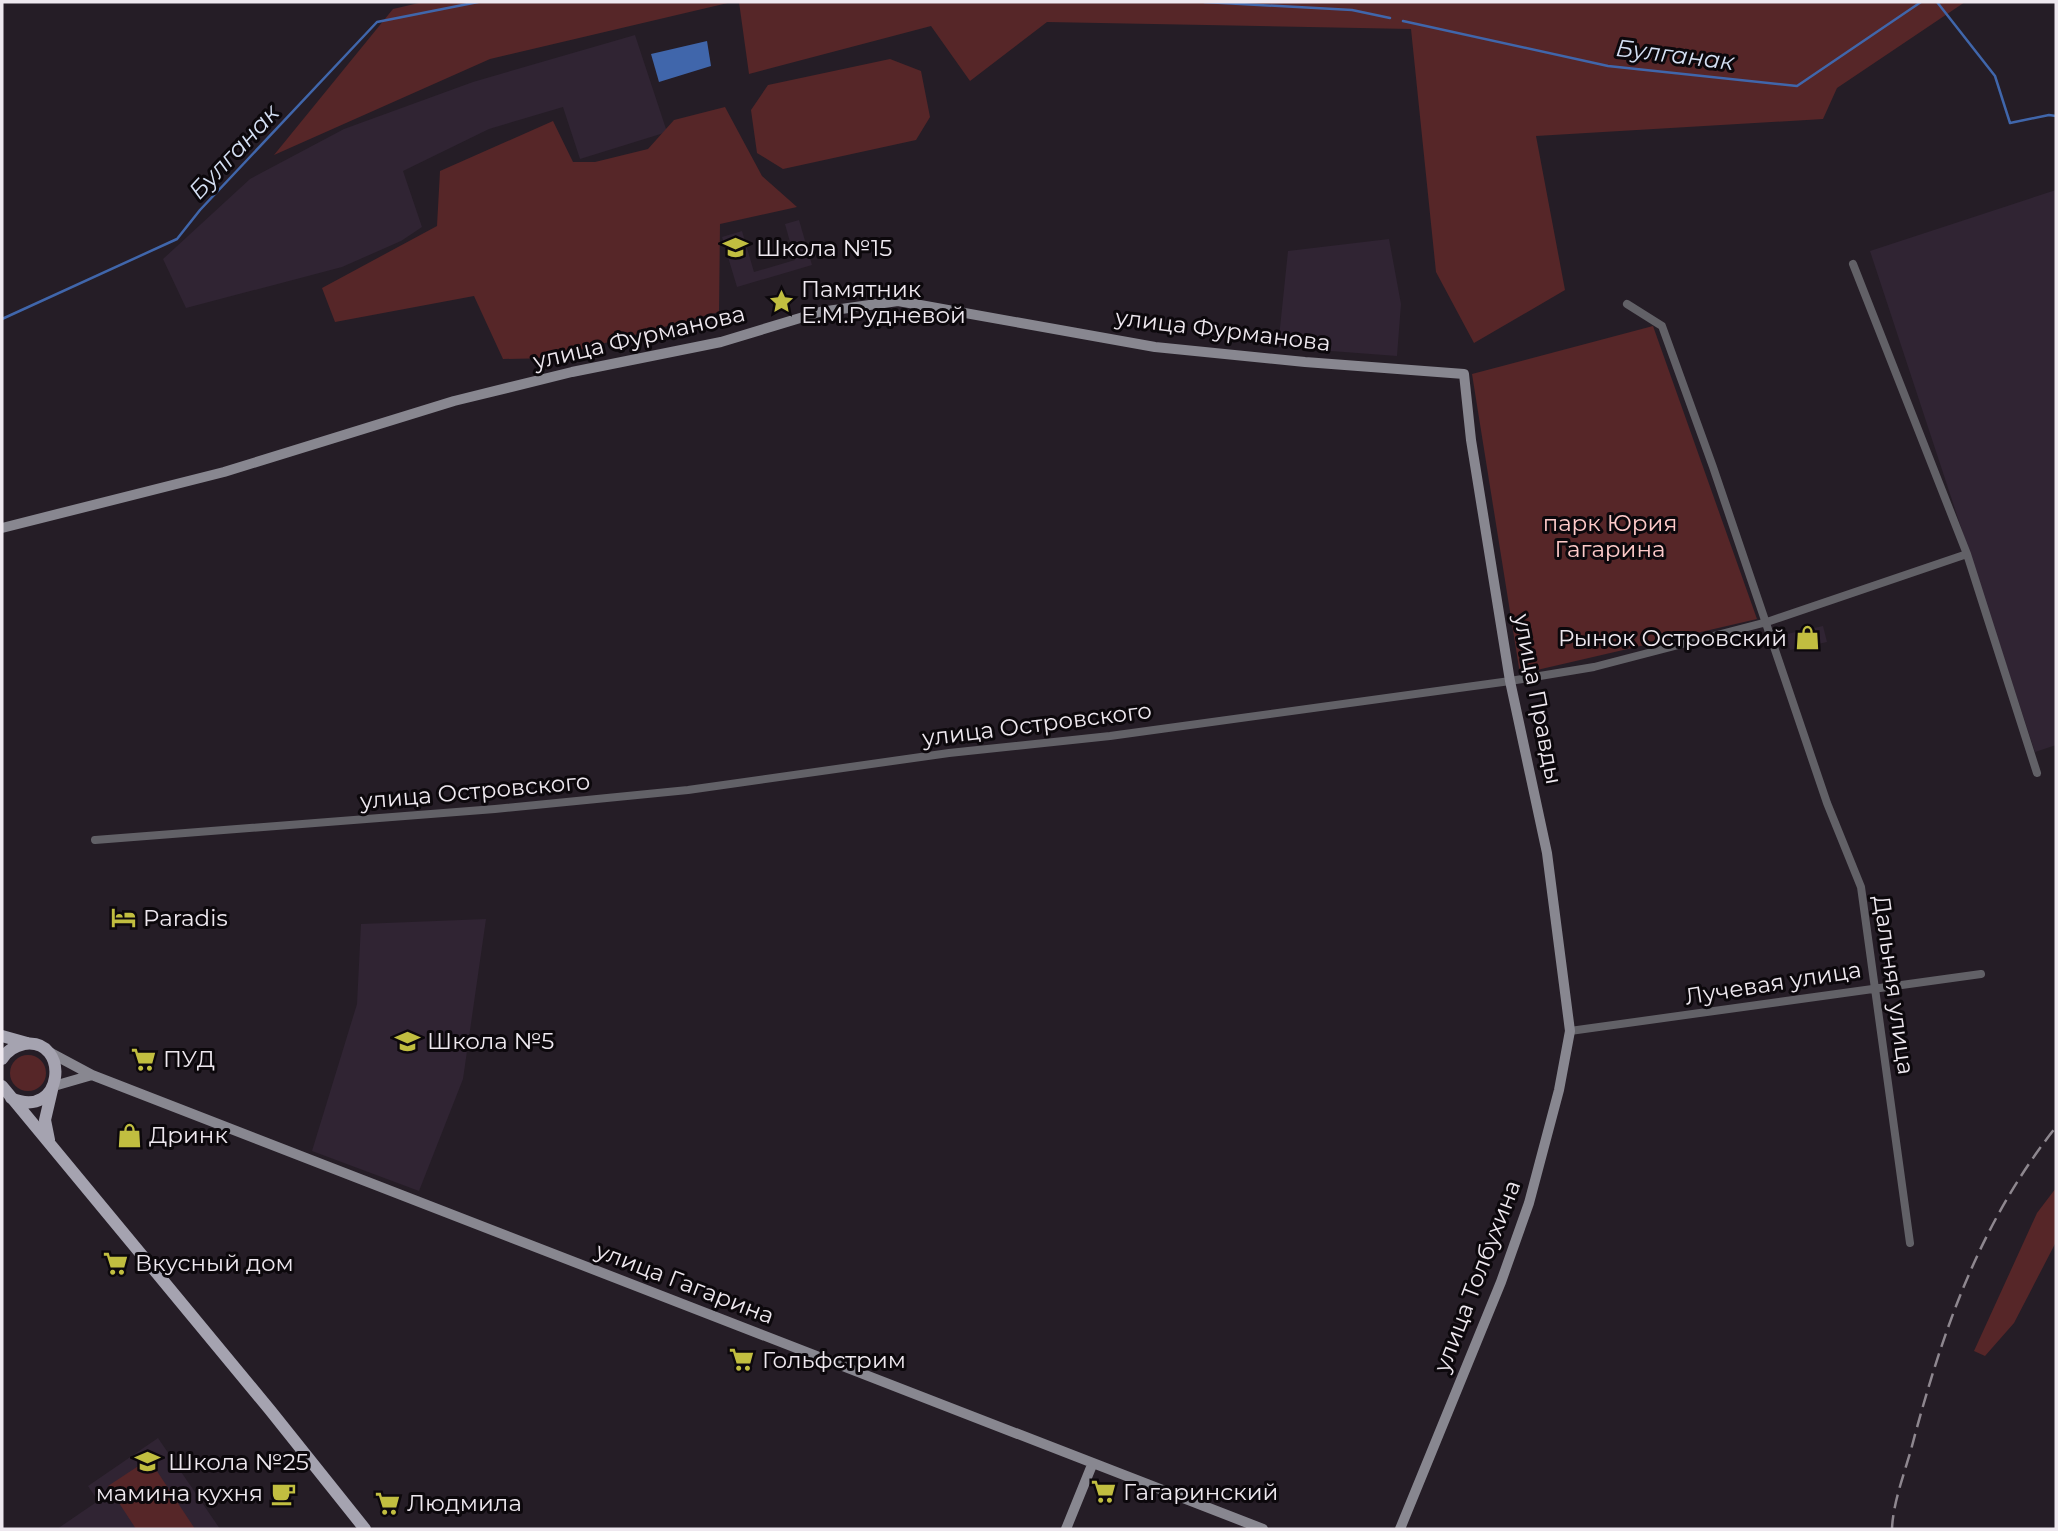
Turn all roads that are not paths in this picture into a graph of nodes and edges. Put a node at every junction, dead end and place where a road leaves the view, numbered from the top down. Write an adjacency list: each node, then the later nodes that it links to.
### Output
1 (1853, 264): 5 (street)
2 (1627, 304): 6 (street, Дальняя улица)
3 (1464, 374): 4 (main road, улица Фурманова); 7 (main road, улица Правды)
4 (2, 528)
5 (1967, 554): 6 (street, улица Островского); 8 (street)
6 (1767, 622): 7 (street, улица Островского); 11 (street, Дальняя улица)
7 (1510, 681): 9 (street, улица Островского); 12 (main road, улица Правды)
8 (2037, 774)
9 (95, 840)
10 (1981, 974): 11 (street, Лучевая улица)
11 (1877, 987): 12 (street, Лучевая улица); 23 (street, Дальняя улица)
12 (1570, 1031): 28 (main road, улица Толбухина)
13 (2, 1036): 14 (main road)
14 (28, 1044): 15 (main road); 16 (main road); 17 (main road)
15 (2, 1046)
16 (49, 1052): 18 (main road, улица Гагарина); 20 (main road)
17 (2, 1059)
18 (92, 1075): 20 (main road); 24 (main road, улица Гагарина)
19 (2, 1086): 21 (main road)
20 (54, 1086): 21 (main road); 22 (main road)
21 (10, 1098): 22 (main road)
22 (56, 1153): 25 (main road)
23 (1910, 1242)
24 (1092, 1465): 26 (main road); 27 (main road, улица Гагарина)
25 (365, 1529)
26 (1066, 1529)
27 (1263, 1529)
28 (1400, 1529)

